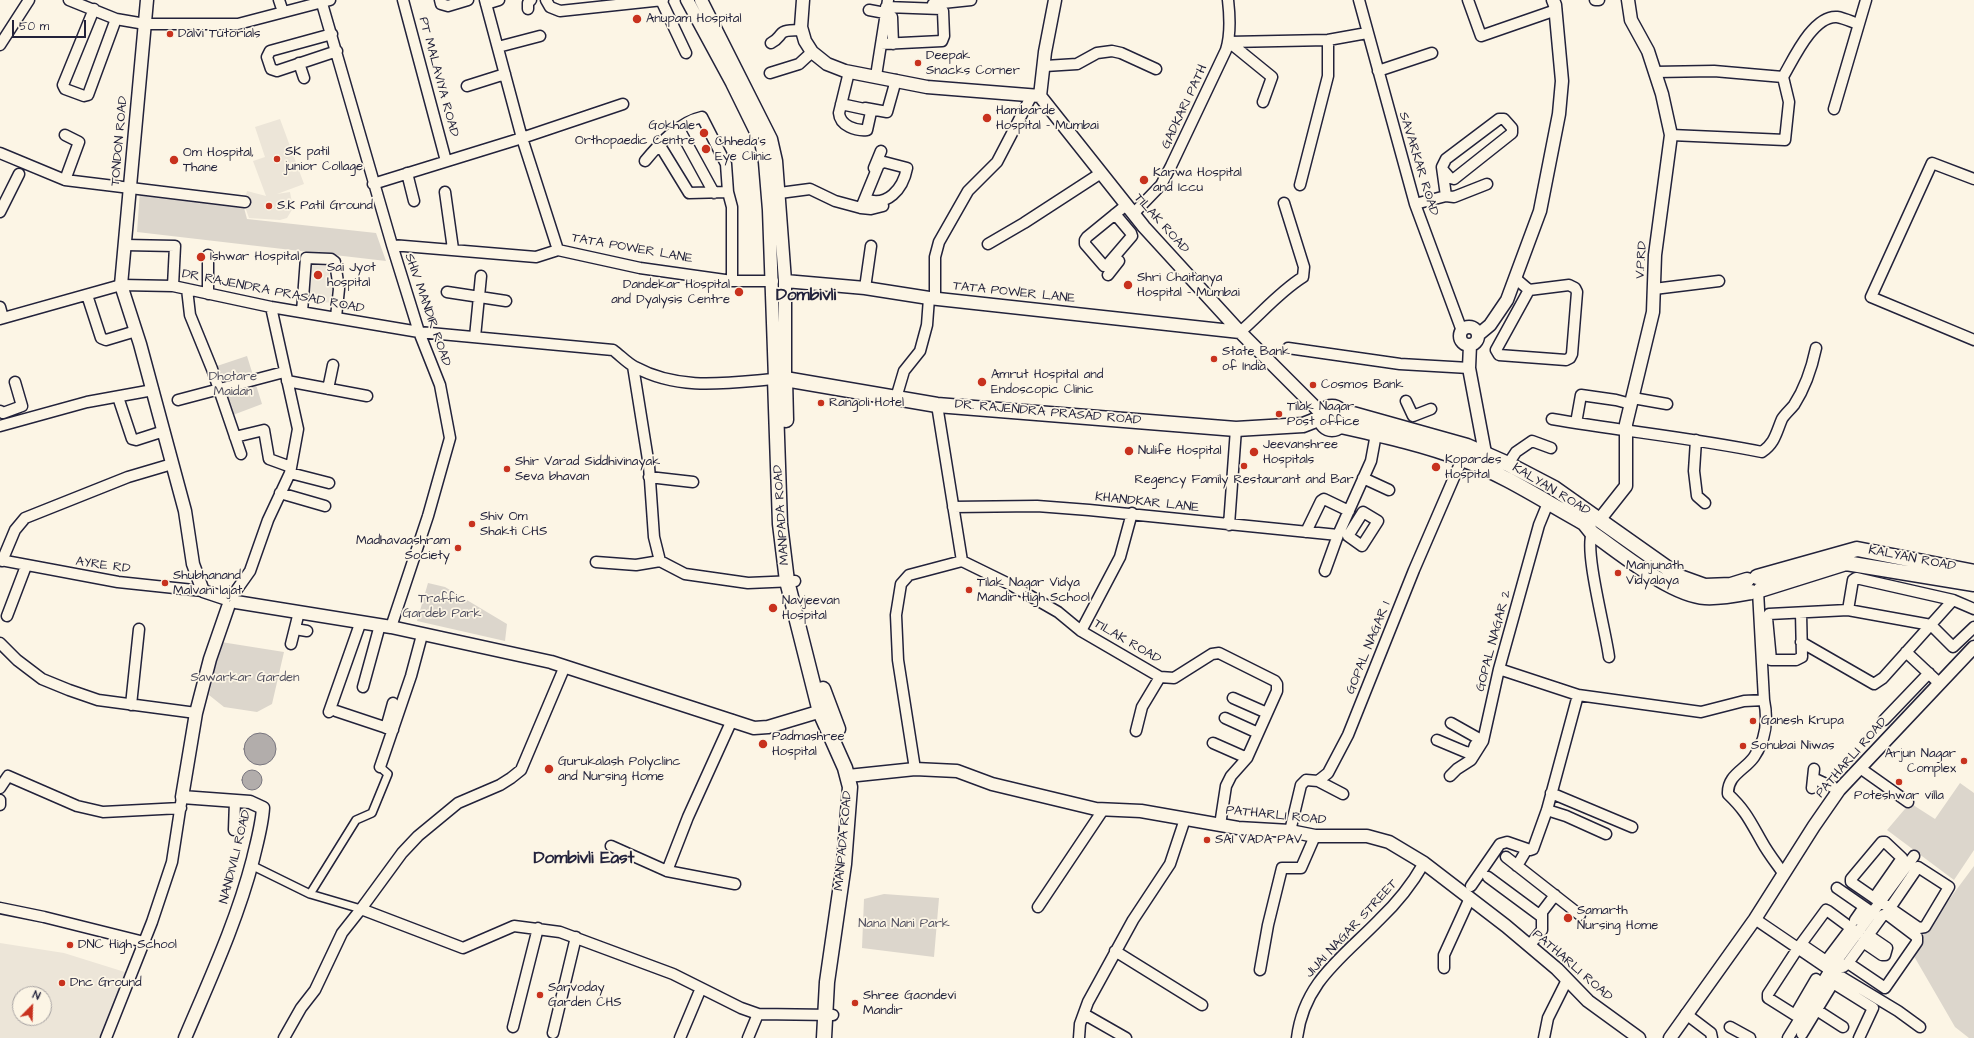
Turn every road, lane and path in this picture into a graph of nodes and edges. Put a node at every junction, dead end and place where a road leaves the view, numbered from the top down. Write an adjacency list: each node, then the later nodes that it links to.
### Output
1 (29, 0): 45 (street)
2 (70, 0): 30 (street)
3 (147, 0): 34 (street, TONDON ROAD)
4 (279, 0): 32 (street)
5 (286, 0): 32 (street)
6 (404, 0): 76 (street, PT MALAVIYA ROAD)
7 (440, 0): 8 (street)
8 (468, 0)
9 (499, 0): 26 (street)
10 (546, 0): 27 (street)
11 (662, 0): 25 (street); 49 (street)
12 (687, 0): 91 (street, MANPADA ROAD)
13 (701, 0): 91 (street, MANPADA ROAD)
14 (803, 0): 36 (street)
15 (971, 0): 29 (street)
16 (1055, 0): 52 (street)
17 (1228, 0): 41 (street, GADKARI PATH)
18 (1359, 0): 37 (street, SAVARKAR ROAD)
19 (1468, 0): 28 (street)
20 (1595, 0): 21 (street)
21 (1599, 0)
22 (1628, 0): 57 (street, V.P.RD)
23 (1866, 0): 35 (street)
24 (324, 1): 32 (street); 38 (street, SHIV MANDIR ROAD)
25 (643, 1): 27 (street)
26 (486, 2): 46 (street)
27 (601, 3)
28 (1555, 5): 113 (street)
29 (888, 8): 31 (street); 43 (street); 44 (street); 44 (street)
30 (94, 9): 33 (street); 33 (street)
31 (868, 10)
32 (286, 11): 34 (street)
33 (116, 19): 34 (street)
34 (145, 24): 87 (street, TONDON ROAD)
35 (1858, 24): 60 (street); 68 (street)
36 (801, 30): 42 (street); 48 (street)
37 (1367, 33): 40 (street); 54 (street, SAVARKAR ROAD)
38 (332, 34): 47 (street, SHIV MANDIR ROAD); 51 (street)
39 (540, 36): 46 (street)
40 (1328, 40): 41 (street); 86 (street)
41 (1229, 42): 65 (street); 99 (street, GADKARI PATH)
42 (771, 43)
43 (881, 44): 44 (street); 59 (street)
44 (893, 44)
45 (0, 45)
46 (498, 47): 58 (street)
47 (337, 51): 51 (street); 84 (street, SHIV MANDIR ROAD)
48 (812, 52): 55 (street); 56 (street)
49 (686, 53)
50 (1432, 53): 54 (street)
51 (299, 63): 61 (street)
52 (1045, 66): 53 (street); 64 (street)
53 (1156, 69)
54 (1378, 71): 97 (street, SAVARKAR ROAD)
55 (770, 72)
56 (850, 72): 59 (street); 62 (street); 67 (street)
57 (1655, 72): 60 (street); 71 (street, V.P.RD)
58 (505, 74): 63 (street); 72 (street)
59 (876, 76): 62 (street)
60 (1783, 77): 71 (street)
61 (304, 78)
62 (896, 80): 64 (street)
63 (467, 86)
64 (1036, 95): 80 (street, TILAK ROAD); 128 (street)
65 (1263, 102)
66 (623, 104): 72 (street)
67 (841, 104)
68 (1834, 109)
69 (679, 129): 73 (street); 89 (street); 90 (street)
70 (65, 135): 83 (street)
71 (1671, 135): 122 (street, V.P.RD)
72 (522, 138): 76 (street); 108 (street)
73 (659, 144): 77 (street); 90 (street)
74 (881, 151): 98 (street)
75 (0, 153): 83 (street)
76 (446, 161): 79 (street)
77 (645, 161)
78 (1443, 170): 78 (street); 92 (street)
79 (407, 173): 84 (street); 94 (street)
80 (1101, 173): 99 (street, TILAK ROAD); 103 (street)
81 (19, 174): 100 (street)
82 (1974, 179): 140 (street)
83 (65, 180): 87 (street)
84 (373, 184): 105 (street, SHIV MANDIR ROAD)
85 (1487, 184): 92 (street)
86 (1300, 185)
87 (129, 188): 95 (street); 104 (street, TONDON ROAD)
88 (445, 192): 107 (street)
89 (728, 192): 90 (street); 114 (street)
90 (714, 193)
91 (773, 194): 98 (street); 115 (street, MANPADA ROAD); 116 (street, MANPADA ROAD)
92 (1446, 196): 97 (street)
93 (895, 198): 98 (street)
94 (414, 201)
95 (245, 202)
96 (1284, 203): 137 (street)
97 (1415, 204): 135 (street, SAVARKAR ROAD)
98 (861, 205): 98 (street)
99 (1129, 210): 101 (street, GADKARI PATH); 102 (street, TILAK ROAD)
100 (0, 212)
101 (1115, 214): 109 (street); 109 (street, GADKARI PATH)
102 (1144, 227): 109 (street); 137 (street, TILAK ROAD)
103 (988, 244)
104 (125, 245): 118 (street, TONDON ROAD); 119 (street)
105 (392, 245): 107 (street, TATA POWER LANE); 136 (street, SHIV MANDIR ROAD)
106 (871, 246): 120 (street)
107 (453, 249): 108 (street, TATA POWER LANE)
108 (558, 250): 114 (street, TATA POWER LANE)
109 (1122, 252): 111 (street)
110 (206, 258): 125 (street)
111 (1108, 275)
112 (480, 276): 127 (street)
113 (1515, 278): 123 (street); 138 (street)
114 (732, 281): 115 (street, TATA POWER LANE)
115 (773, 281): 148 (street, MANPADA ROAD)
116 (786, 281): 120 (street, TATA POWER LANE); 148 (street, MANPADA ROAD)
117 (1719, 281): 122 (street)
118 (121, 285): 119 (street, DR RAJENDRA PRASAD ROAD); 126 (street, DR RAJENDRA PRASAD ROAD); 134 (street)
119 (173, 286): 121 (street, DR RAJENDRA PRASAD ROAD)
120 (865, 288): 128 (street, TATA POWER LANE)
121 (187, 289): 125 (street, DR RAJENDRA PRASAD ROAD); 150 (street)
122 (1654, 289): 158 (street, V.P.RD)
123 (1528, 290): 123 (street)
124 (447, 292): 127 (street)
125 (206, 293): 130 (street, DR RAJENDRA PRASAD ROAD)
126 (87, 295): 131 (street, DR RAJENDRA PRASAD ROAD); 134 (street)
127 (478, 297): 129 (street); 139 (street)
128 (932, 298): 137 (street, TATA POWER LANE); 155 (street)
129 (506, 301)
130 (271, 307): 132 (street, DR RAJENDRA PRASAD ROAD); 147 (street)
131 (1, 312)
132 (302, 312): 133 (street, DR RAJENDRA PRASAD ROAD); 133 (street)
133 (336, 317): 136 (street, DR RAJENDRA PRASAD ROAD)
134 (136, 331): 152 (street)
135 (1462, 331): 138 (street); 141 (street)
136 (419, 332): 139 (street, DR RAJENDRA PRASAD ROAD); 221 (street, SHIV MANDIR ROAD)
137 (1240, 332): 164 (street, TILAK ROAD)
138 (1478, 335): 141 (street)
139 (475, 337): 145 (street, DR RAJENDRA PRASAD ROAD)
140 (1974, 340)
141 (1470, 345): 146 (street)
142 (1288, 348): 146 (street)
143 (1816, 348): 175 (street)
144 (333, 365): 151 (street)
145 (633, 366): 148 (street, DR RAJENDRA PRASAD ROAD); 183 (street)
146 (1468, 368): 177 (street)
147 (286, 377): 150 (street); 151 (street); 182 (street)
148 (780, 379): 155 (main road, DR. RAJENDRA PRASAD ROAD); 208 (main road, MANPADA ROAD)
149 (15, 382): 162 (street)
150 (219, 389): 156 (street); 174 (street)
151 (328, 389): 153 (street)
152 (153, 390): 154 (street); 171 (street)
153 (367, 396)
154 (118, 397): 166 (street); 171 (street)
155 (896, 398): 160 (main road, DR. RAJENDRA PRASAD ROAD)
156 (178, 400)
157 (1406, 401): 167 (street)
158 (1632, 401): 159 (street); 168 (street); 172 (street, V.P.RD)
159 (1667, 404)
160 (937, 405): 170 (main road, DR. RAJENDRA PRASAD ROAD); 192 (street)
161 (0, 410): 162 (street)
162 (13, 410): 166 (street)
163 (1431, 410): 167 (street)
164 (1328, 419): 167 (main road, KALYAN ROAD); 170 (main road, DR. RAJENDRA PRASAD ROAD); 173 (main road, KALYAN ROAD)
165 (1552, 419): 168 (street)
166 (16, 422): 169 (street)
167 (1410, 422): 177 (main road, KALYAN ROAD)
168 (1576, 423): 172 (street)
169 (0, 426)
170 (1236, 429): 197 (street)
171 (164, 432): 180 (street)
172 (1626, 432): 175 (street); 195 (street, V.P.RD)
173 (1376, 434): 179 (main road, KALYAN ROAD); 184 (street)
174 (235, 437): 178 (street); 182 (street)
175 (1696, 440): 190 (street)
176 (1551, 448): 181 (street)
177 (1486, 453): 181 (main road, KALYAN ROAD)
178 (241, 454)
179 (1462, 459): 189 (main road, KALYAN ROAD); 268 (street, GOPAL NAGAR 1)
180 (172, 464): 201 (street); 211 (street)
181 (1508, 464): 195 (main road, KALYAN ROAD)
182 (290, 470): 186 (street); 188 (street)
183 (650, 477): 185 (street); 202 (street)
184 (1364, 478): 187 (street); 194 (street)
185 (694, 482)
186 (329, 483)
187 (1389, 490)
188 (280, 493): 191 (street); 212 (street)
189 (1548, 503): 199 (main road, KALYAN ROAD); 236 (street, GOPAL NAGAR 2)
190 (1705, 503)
191 (325, 506)
192 (953, 507): 193 (street, KHANDKAR LANE); 203 (street)
193 (1132, 514): 197 (street, KHANDKAR LANE); 226 (street)
194 (1347, 514): 196 (street); 198 (street); 200 (street)
195 (1600, 519): 210 (main road, KALYAN ROAD)
196 (1356, 523)
197 (1229, 525): 198 (street, KHANDKAR LANE)
198 (1306, 532): 200 (street, KHANDKAR LANE)
199 (1592, 533): 210 (main road, KALYAN ROAD); 234 (street)
200 (1338, 535): 206 (street)
201 (1, 561): 205 (street, AYRE RD)
202 (660, 561): 204 (street); 208 (street)
203 (962, 561): 226 (street, TILAK ROAD); 264 (street)
204 (596, 562)
205 (26, 566): 211 (street, AYRE RD); 218 (street)
206 (1325, 571)
207 (1974, 572): 210 (main road, KALYAN ROAD)
208 (791, 581): 248 (main road, MANPADA ROAD)
209 (1974, 584): 210 (main road, KALYAN ROAD)
210 (1755, 586): 228 (street)
211 (203, 591): 212 (street)
212 (230, 600): 216 (street); 249 (street)
213 (1953, 600): 214 (street); 215 (street); 220 (street)
214 (1974, 609)
215 (1848, 610): 217 (street); 220 (street)
216 (299, 612): 219 (street); 223 (street)
217 (1802, 613): 228 (street); 229 (street)
218 (7, 616)
219 (360, 624): 221 (street); 255 (street)
220 (1931, 625): 222 (street); 233 (street)
221 (385, 626): 227 (street); 240 (street, SHIV MANDIR ROAD)
222 (1974, 627)
223 (295, 629): 225 (street); 231 (street)
224 (139, 630): 247 (street)
225 (307, 631)
226 (1081, 631): 238 (street, TILAK ROAD)
227 (422, 635): 235 (street); 255 (street)
228 (1765, 637): 229 (street); 244 (street)
229 (1801, 642): 233 (street)
230 (0, 643): 247 (street)
231 (291, 644)
232 (1974, 647): 239 (street, PATHARLI ROAD)
233 (1906, 652): 237 (street)
234 (1609, 657)
235 (565, 666): 251 (street); 306 (street)
236 (1499, 669): 242 (street); 258 (street, GOPAL NAGAR 2)
237 (1929, 674): 239 (street); 241 (street)
238 (1160, 677): 250 (street, TILAK ROAD); 256 (street)
239 (1939, 683): 246 (street, PATHARLI ROAD)
240 (363, 687)
241 (1910, 693): 246 (street); 253 (street)
242 (1578, 695): 244 (street); 271 (street)
243 (1233, 698): 250 (street)
244 (1764, 700): 295 (street)
245 (393, 703): 255 (street)
246 (1920, 703): 263 (street, PATHARLI ROAD)
247 (131, 705): 249 (street)
248 (825, 710): 251 (street); 265 (main road, MANPADA ROAD)
249 (196, 713): 276 (street)
250 (1267, 713): 257 (street)
251 (732, 720): 294 (street)
252 (1226, 720): 257 (street)
253 (1884, 720)
254 (1451, 723): 258 (street)
255 (390, 729): 262 (street)
256 (1136, 731)
257 (1258, 734): 261 (street)
258 (1481, 739): 259 (street); 266 (street, GOPAL NAGAR 2)
259 (1437, 740)
260 (1213, 743): 261 (street)
261 (1246, 758): 281 (street)
262 (380, 767): 300 (street)
263 (1860, 768): 270 (street, PATHARLI ROAD); 275 (street)
264 (915, 770): 265 (street, PATHARLI ROAD); 278 (street, PATHARLI ROAD)
265 (852, 776): 331 (main road, MANPADA ROAD)
266 (1450, 776)
267 (1813, 778): 270 (street)
268 (1318, 781): 272 (street); 284 (street)
269 (0, 788): 276 (street)
270 (1839, 790): 295 (street, PATHARLI ROAD)
271 (1551, 793): 279 (street); 282 (street)
272 (1343, 794)
273 (0, 800): 277 (street)
274 (235, 801): 276 (street, NANDIVILI ROAD); 283 (street); 292 (street, NANDIVILI ROAD)
275 (1908, 802)
276 (181, 803): 314 (street)
277 (0, 805)
278 (1103, 810): 280 (street, PATHARLI ROAD); 304 (street)
279 (1547, 810): 285 (street); 288 (street)
280 (1185, 819): 281 (street, PATHARLI ROAD); 318 (street)
281 (1220, 825): 284 (street, PATHARLI ROAD)
282 (1632, 827)
283 (234, 830)
284 (1290, 831): 286 (street, PATHARLI ROAD)
285 (1606, 834)
286 (1315, 836): 291 (street, PATHARLI ROAD); 321 (street)
287 (611, 846): 294 (street)
288 (1527, 849): 293 (street); 299 (street)
289 (1506, 856): 293 (street)
290 (1914, 856): 302 (street)
291 (1424, 863): 299 (street, PATHARLI ROAD); 347 (street, JIJAI NAGAR STREET)
292 (251, 865): 300 (street); 339 (street, NANDIVILI ROAD)
293 (1517, 866): 301 (street)
294 (667, 871): 297 (street)
295 (1783, 873): 310 (street, PATHARLI ROAD)
296 (1488, 877): 309 (street)
297 (735, 884)
298 (1837, 888): 307 (street)
299 (1471, 892): 315 (street, PATHARLI ROAD); 320 (street)
300 (310, 894): 306 (street)
301 (1555, 895): 308 (street); 309 (street)
302 (1877, 900): 302 (street); 305 (street); 307 (street)
303 (0, 908): 314 (street)
304 (1038, 908)
305 (1890, 908): 305 (street)
306 (361, 909): 312 (street); 340 (street)
307 (1868, 910): 311 (street)
308 (1580, 915)
309 (1542, 917): 315 (street)
310 (1755, 918): 317 (street); 330 (street, PATHARLI ROAD)
311 (1855, 927): 316 (street); 316 (street)
312 (538, 928): 313 (street); 332 (street)
313 (576, 937): 324 (street); 336 (street)
314 (144, 942): 338 (street)
315 (1529, 946): 323 (street, PATHARLI ROAD)
316 (1842, 947): 322 (street)
317 (1798, 948): 322 (street); 326 (street)
318 (1115, 951): 327 (street); 329 (street)
319 (1848, 963): 319 (street); 322 (street)
320 (1444, 968)
321 (1260, 970)
322 (1826, 978): 325 (street); 326 (street); 353 (street)
323 (1567, 980): 348 (street); 349 (street, PATHARLI ROAD)
324 (701, 988): 328 (street); 341 (street)
325 (1882, 1002): 335 (street); 354 (street)
326 (1811, 1003): 334 (street); 337 (street)
327 (1202, 1004)
328 (758, 1014): 331 (street); 342 (street)
329 (1084, 1014): 345 (street); 346 (street)
330 (1686, 1014): 350 (street, PATHARLI ROAD); 351 (street)
331 (829, 1015): 343 (main road, MANPADA ROAD); 344 (main road, MANPADA ROAD)
332 (513, 1027)
333 (1730, 1027): 352 (street)
334 (1843, 1027)
335 (1920, 1027)
336 (553, 1033)
337 (1798, 1035)
338 (106, 1038)
339 (185, 1038)
340 (284, 1038)
341 (680, 1038)
342 (748, 1038)
343 (824, 1038)
344 (832, 1038)
345 (1079, 1038)
346 (1126, 1038)
347 (1297, 1038)
348 (1544, 1038)
349 (1638, 1038)
350 (1670, 1038)
351 (1712, 1038)
352 (1750, 1038)
353 (1859, 1038)
354 (1866, 1038)

